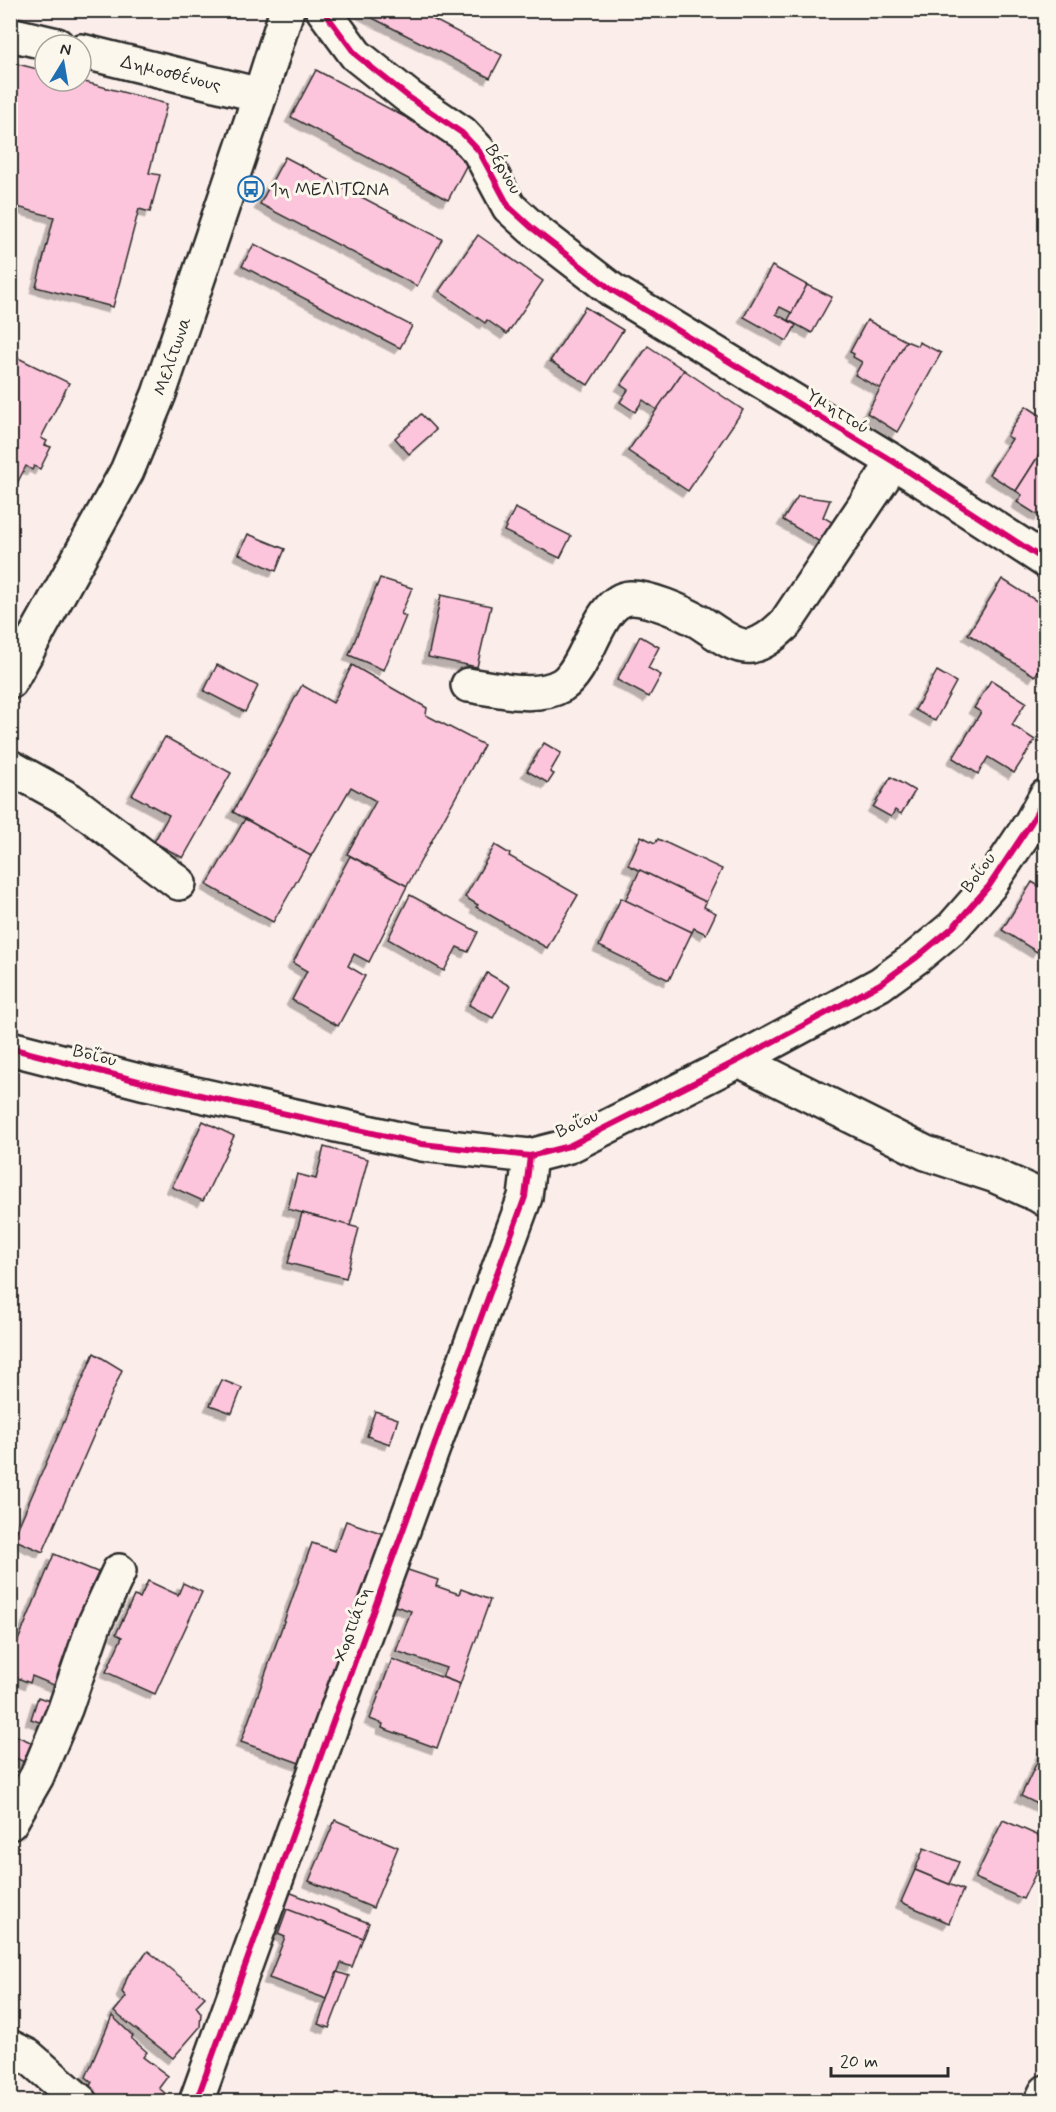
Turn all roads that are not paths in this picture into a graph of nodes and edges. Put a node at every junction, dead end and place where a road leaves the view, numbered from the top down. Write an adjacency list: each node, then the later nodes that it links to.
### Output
1 (287, 10): 6 (street, Μελίτωνα)
2 (323, 10): 7 (street, Βέρνου)
3 (10, 34): 4 (street)
4 (33, 39)
5 (93, 54): 6 (street, Δημοσθένους)
6 (260, 95): 10 (street, Μελίτωνα)
7 (612, 290): 8 (street, Υμηττού)
8 (894, 462): 9 (street, Υμηττού); 11 (street)
9 (1046, 561)
10 (10, 682)
11 (468, 685)
12 (10, 767): 14 (street)
13 (1046, 796): 16 (street, Βοΐου)
14 (179, 883)
15 (10, 1048): 17 (street, Βοΐου)
16 (739, 1060): 17 (street, Βοΐου); 18 (street)
17 (530, 1156): 24 (street, Χορτιάτη)
18 (1046, 1200)
19 (119, 1571): 20 (street)
20 (10, 1823)
21 (10, 2047): 23 (street)
22 (1046, 2092): 25 (street)
23 (81, 2102)
24 (196, 2102)
25 (1041, 2102)

